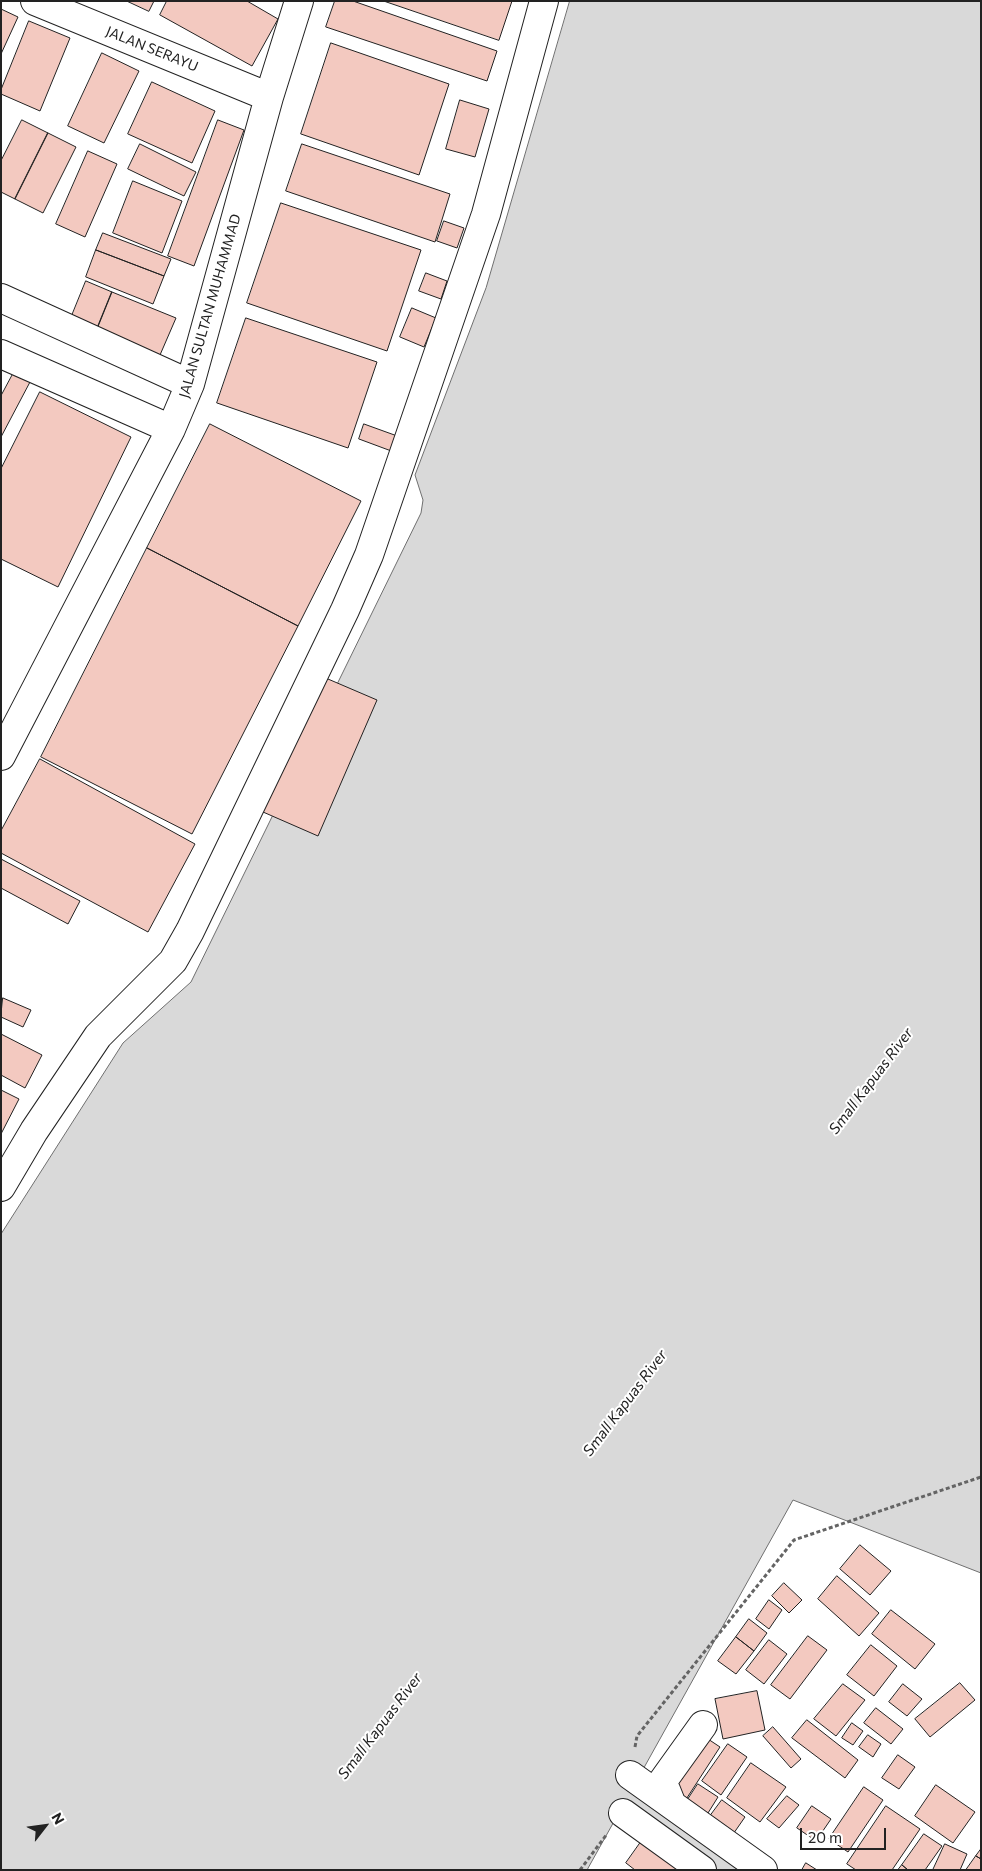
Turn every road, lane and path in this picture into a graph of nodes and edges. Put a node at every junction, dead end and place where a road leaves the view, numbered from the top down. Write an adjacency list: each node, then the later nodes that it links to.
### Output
1 (35, 1): 4 (street, JALAN SERAYU)
2 (299, 1): 4 (street, JALAN SULTAN MUHAMMAD)
3 (544, 1): 10 (street)
4 (269, 97): 7 (street, JALAN SULTAN MUHAMMAD)
5 (1, 298): 7 (street)
6 (1, 354): 8 (street)
7 (190, 384): 8 (street, JALAN SULTAN MUHAMMAD)
8 (171, 429): 9 (street, JALAN SULTAN MUHAMMAD)
9 (1, 756)
10 (1, 1187)
11 (981, 1477): 13 (path)
12 (703, 1725): 14 (street)
13 (630, 1775): 14 (street)
14 (672, 1805): 18 (street)
15 (623, 1813): 16 (path); 17 (street)
16 (580, 1870)
17 (702, 1870)
18 (763, 1870)

